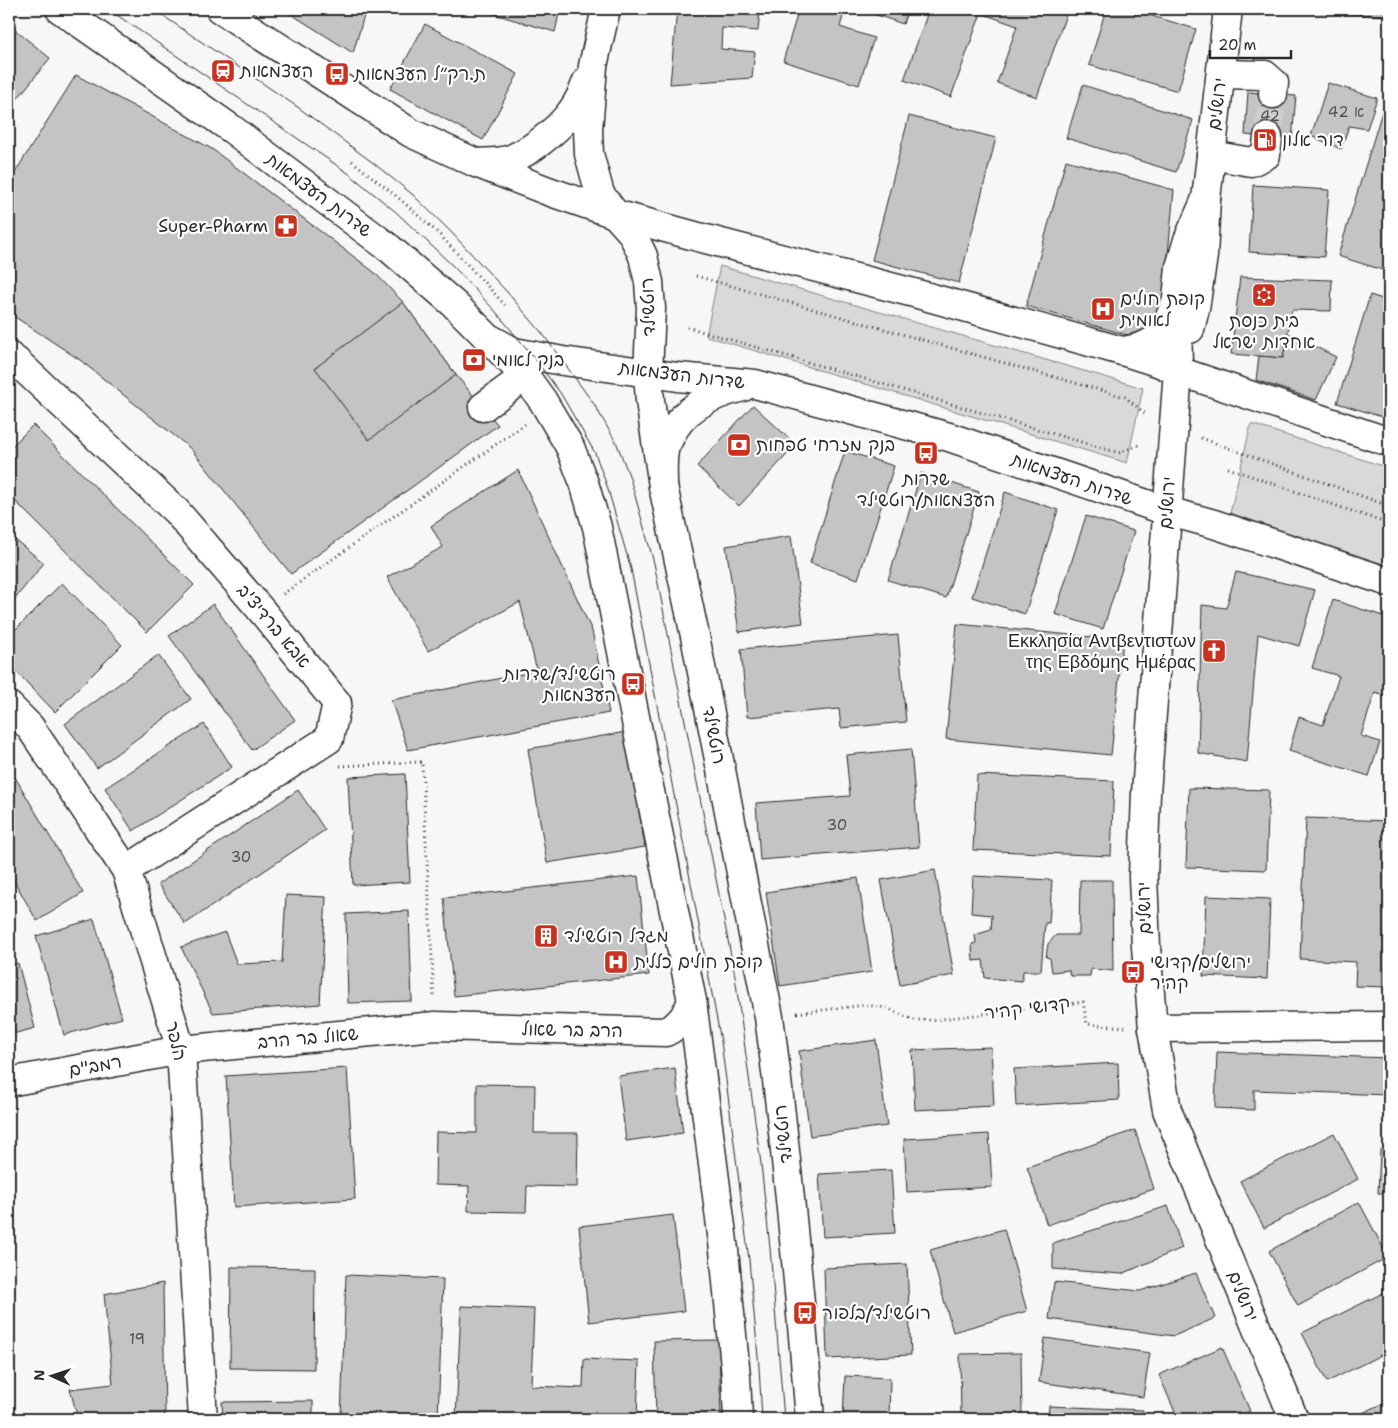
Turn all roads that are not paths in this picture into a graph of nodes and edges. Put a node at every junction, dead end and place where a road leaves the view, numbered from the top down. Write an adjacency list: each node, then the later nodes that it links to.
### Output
1 (60, 9): 14 (street, שדרות העצמאות)
2 (220, 9): 10 (street)
3 (606, 9): 5 (street, רוטשילד)
4 (1227, 9): 6 (street, ירושלים)
5 (593, 66): 10 (street, רוטשילד); 12 (street, רוטשילד)
6 (1221, 74): 7 (street); 9 (street, ירושלים)
7 (1273, 94)
8 (1268, 138): 9 (street)
9 (1211, 155): 11 (street, ירושלים)
10 (476, 163): 12 (street)
11 (1206, 199): 13 (street, ירושלים); 17 (street, ירושלים)
12 (615, 214): 15 (street); 18 (street, רוטשילד)
13 (1177, 300): 15 (street); 17 (street, ירושלים)
14 (488, 336): 18 (street, שדרות העצמאות); 19 (street)
15 (1122, 351): 17 (street)
16 (9, 356): 27 (street, אבא ברדיצ'ב)
17 (1178, 371): 22 (street); 24 (street, ירושלים)
18 (648, 372): 20 (street, שדרות העצמאות); 23 (street, רוטשילד)
19 (525, 376): 21 (street); 28 (street)
20 (755, 384): 23 (street); 24 (street, שדרות העצמאות)
21 (483, 407)
22 (1389, 442)
23 (664, 486): 36 (street, רוטשילד)
24 (1167, 511): 25 (street, שדרות העצמאות); 31 (street, ירושלים)
25 (1389, 582)
26 (9, 706): 27 (street, הלפר)
27 (126, 870): 32 (street, הלפר)
28 (692, 1001): 29 (street, הרב בר שאול); 35 (street)
29 (436, 1026): 32 (street, שאול בר הרב)
30 (1389, 1026): 31 (street)
31 (1153, 1028): 37 (street, ירושלים)
32 (181, 1050): 33 (street, רמב"ם); 34 (street, הלפר)
33 (9, 1082)
34 (203, 1419)
35 (738, 1419)
36 (810, 1419)
37 (1294, 1419)

